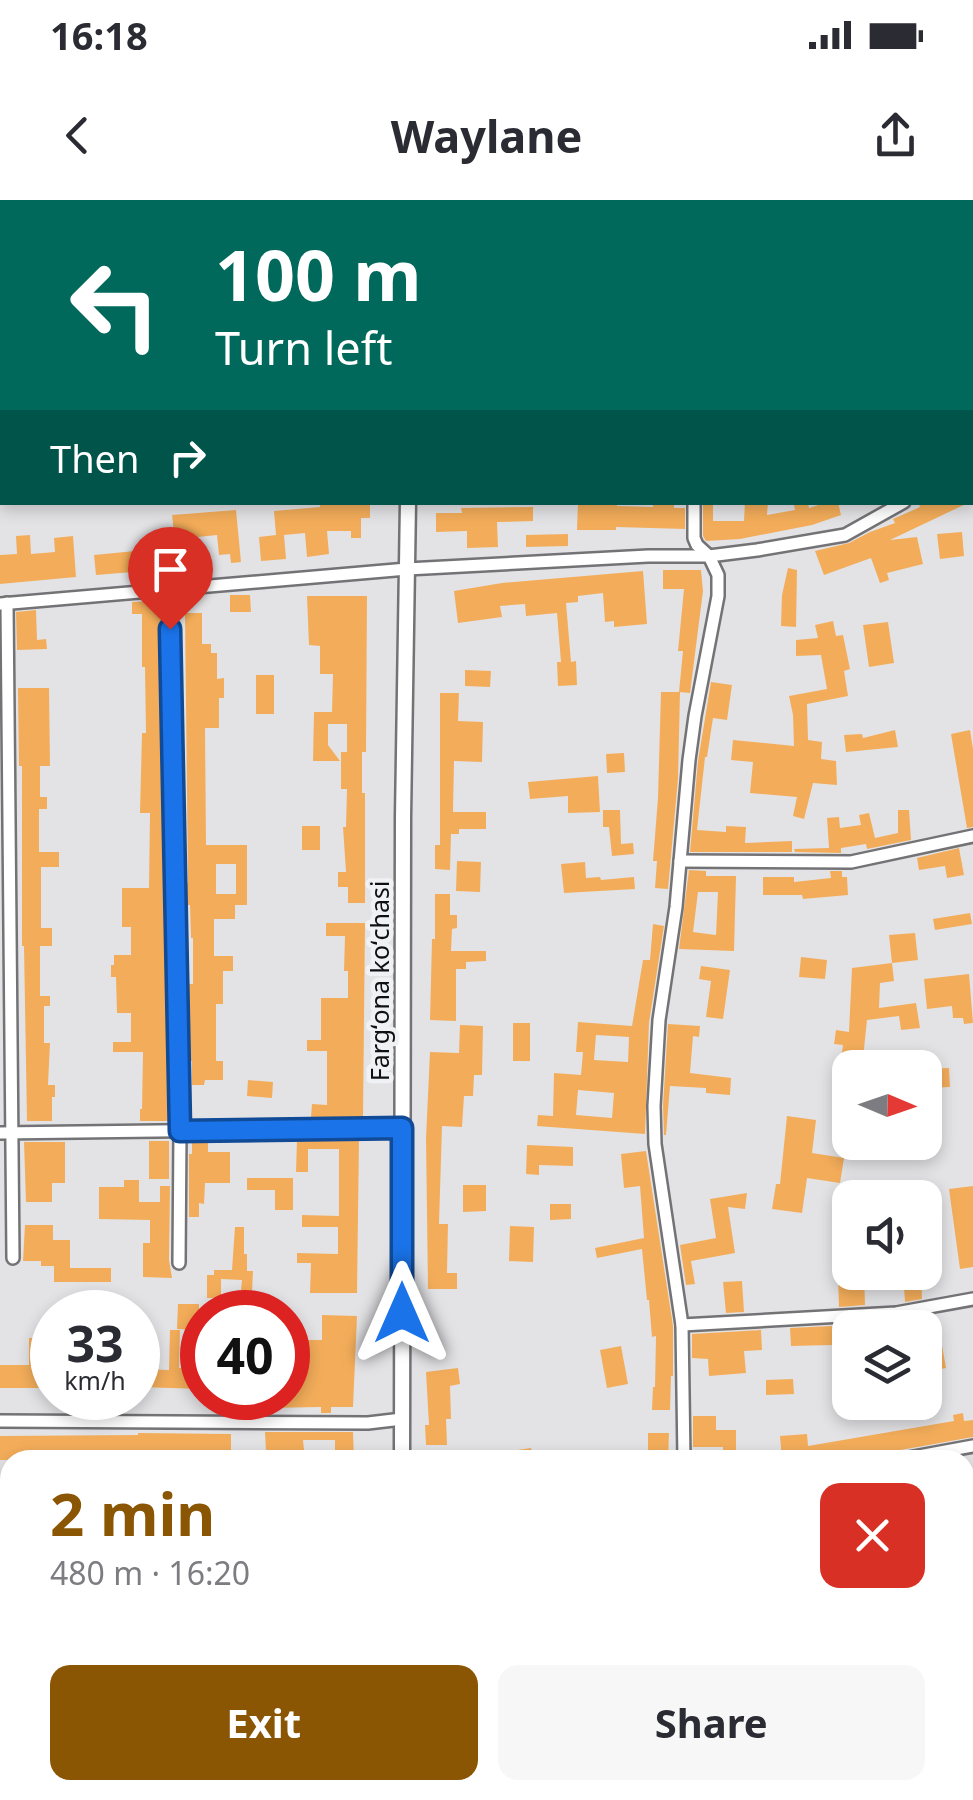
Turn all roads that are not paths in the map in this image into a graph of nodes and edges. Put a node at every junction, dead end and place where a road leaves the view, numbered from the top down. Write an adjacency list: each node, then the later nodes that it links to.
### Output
1 (408, 505): 5 (street, Fargʻona koʻchasi)
2 (694, 505): 4 (street)
3 (899, 505): 4 (street)
4 (709, 556): 5 (street); 9 (street)
5 (407, 569): 6 (street); 10 (street, Fargʻona koʻchasi)
6 (170, 590): 7 (street); 11 (street)
7 (4, 604): 12 (street)
8 (973, 836): 9 (street)
9 (680, 862): 16 (street)
10 (402, 1128): 11 (street); 17 (street, Fargʻona koʻchasi)
11 (180, 1131): 12 (street); 14 (street)
12 (6, 1133): 13 (street)
13 (13, 1258)
14 (179, 1263)
15 (973, 1299): 16 (street)
16 (682, 1325): 20 (street)
17 (402, 1419): 18 (street); 19 (street, Fargʻona koʻchasi)
18 (0, 1421)
19 (402, 1450)
20 (684, 1450)

